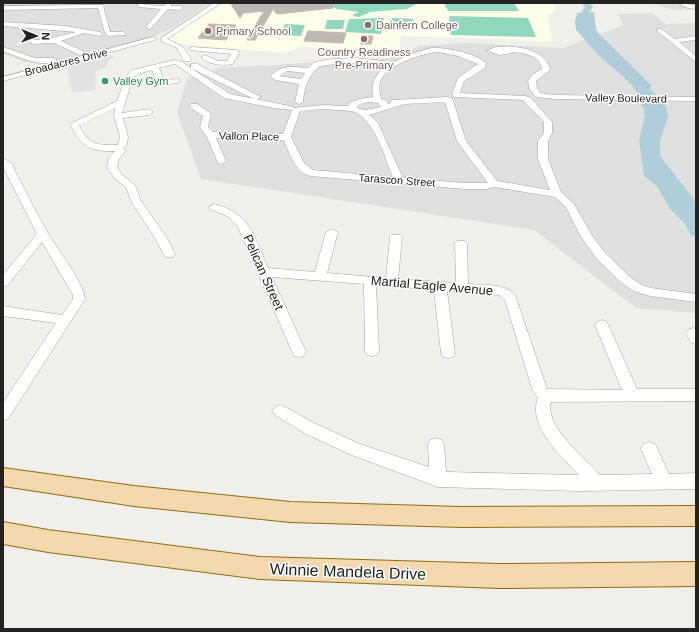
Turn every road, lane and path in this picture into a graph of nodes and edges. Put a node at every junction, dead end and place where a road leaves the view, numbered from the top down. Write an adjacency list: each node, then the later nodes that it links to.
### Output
1 (139, 3): 4 (street)
2 (218, 3): 19 (street, Broadacres Drive)
3 (681, 3): 6 (street)
4 (168, 5): 9 (street); 13 (street)
5 (74, 6): 8 (street); 10 (street); 16 (street)
6 (696, 7)
7 (3, 8): 8 (street)
8 (38, 8): 11 (street)
9 (180, 8)
10 (69, 12)
11 (22, 20): 12 (street); 15 (street)
12 (3, 24)
13 (150, 27)
14 (659, 30): 20 (street)
15 (86, 31): 16 (street); 18 (street)
16 (106, 34): 21 (street); 21 (street)
17 (696, 38): 20 (street)
18 (54, 40): 24 (street); 28 (street)
19 (158, 40): 21 (street, Broadacres Drive); 22 (street)
20 (674, 41): 31 (street)
21 (121, 43): 38 (street, Broadacres Drive)
22 (172, 45): 30 (street); 32 (street)
23 (102, 48): 28 (street)
24 (3, 49): 28 (street)
25 (192, 50): 26 (street)
26 (216, 50): 29 (street); 29 (street)
27 (510, 50): 42 (street)
28 (80, 53)
29 (205, 57): 30 (street)
30 (188, 59): 32 (street); 35 (street)
31 (696, 60)
32 (177, 62): 34 (street); 37 (street)
33 (395, 64): 36 (street); 41 (street); 43 (street)
34 (159, 71): 39 (street); 46 (street)
35 (205, 71): 37 (street); 49 (street)
36 (310, 71): 40 (street); 40 (street)
37 (196, 74): 49 (street)
38 (3, 78)
39 (176, 82)
40 (303, 82): 49 (street)
41 (375, 90): 45 (street); 47 (street)
42 (532, 96): 43 (street, Valley Boulevard); 44 (street, Valley Boulevard); 61 (street)
43 (453, 97): 47 (street, Valley Boulevard); 60 (street)
44 (696, 98)
45 (363, 101): 47 (street); 50 (street)
46 (121, 102): 52 (street); 56 (street)
47 (381, 105): 50 (street); 53 (street)
48 (194, 106): 54 (street, Vallon Place)
49 (297, 106): 50 (street); 55 (street)
50 (356, 108): 53 (street)
51 (149, 112): 52 (street)
52 (118, 116): 56 (street)
53 (374, 122): 59 (street)
54 (210, 135): 55 (street, Vallon Place); 57 (street, Vallon Place)
55 (287, 137): 59 (street, Tarascon Street)
56 (120, 148): 67 (street)
57 (221, 162)
58 (5, 169): 64 (street)
59 (399, 180): 60 (street, Tarascon Street)
60 (494, 184): 61 (street, Tarascon Street)
61 (556, 193): 75 (street)
62 (214, 207): 68 (street, Pelican Street)
63 (332, 232): 69 (street)
64 (43, 234): 72 (street); 77 (street)
65 (396, 237): 71 (street)
66 (461, 243): 74 (street)
67 (169, 254)
68 (264, 272): 69 (street, Martial Eagle Avenue); 80 (street, Pelican Street)
69 (320, 277): 70 (street, Martial Eagle Avenue)
70 (370, 280): 71 (street, Martial Eagle Avenue); 79 (street)
71 (392, 282): 73 (street, Martial Eagle Avenue)
72 (3, 283)
73 (440, 286): 74 (street, Martial Eagle Avenue); 81 (street)
74 (462, 287): 83 (street, Martial Eagle Avenue)
75 (696, 298)
76 (3, 311): 77 (street)
77 (65, 320): 86 (street)
78 (602, 325): 84 (street)
79 (372, 351)
80 (299, 352)
81 (448, 352)
82 (696, 395): 84 (street)
83 (546, 396): 84 (street); 93 (street)
84 (632, 396)
85 (280, 411): 90 (street)
86 (3, 415)
87 (436, 445): 90 (street)
88 (649, 449): 91 (street)
89 (3, 477): 94 (main road)
90 (438, 479): 93 (street)
91 (664, 481): 92 (street); 93 (street)
92 (696, 481)
93 (596, 483)
94 (696, 516)
95 (3, 533): 96 (main road, Winnie Mandela Drive)
96 (696, 574)

